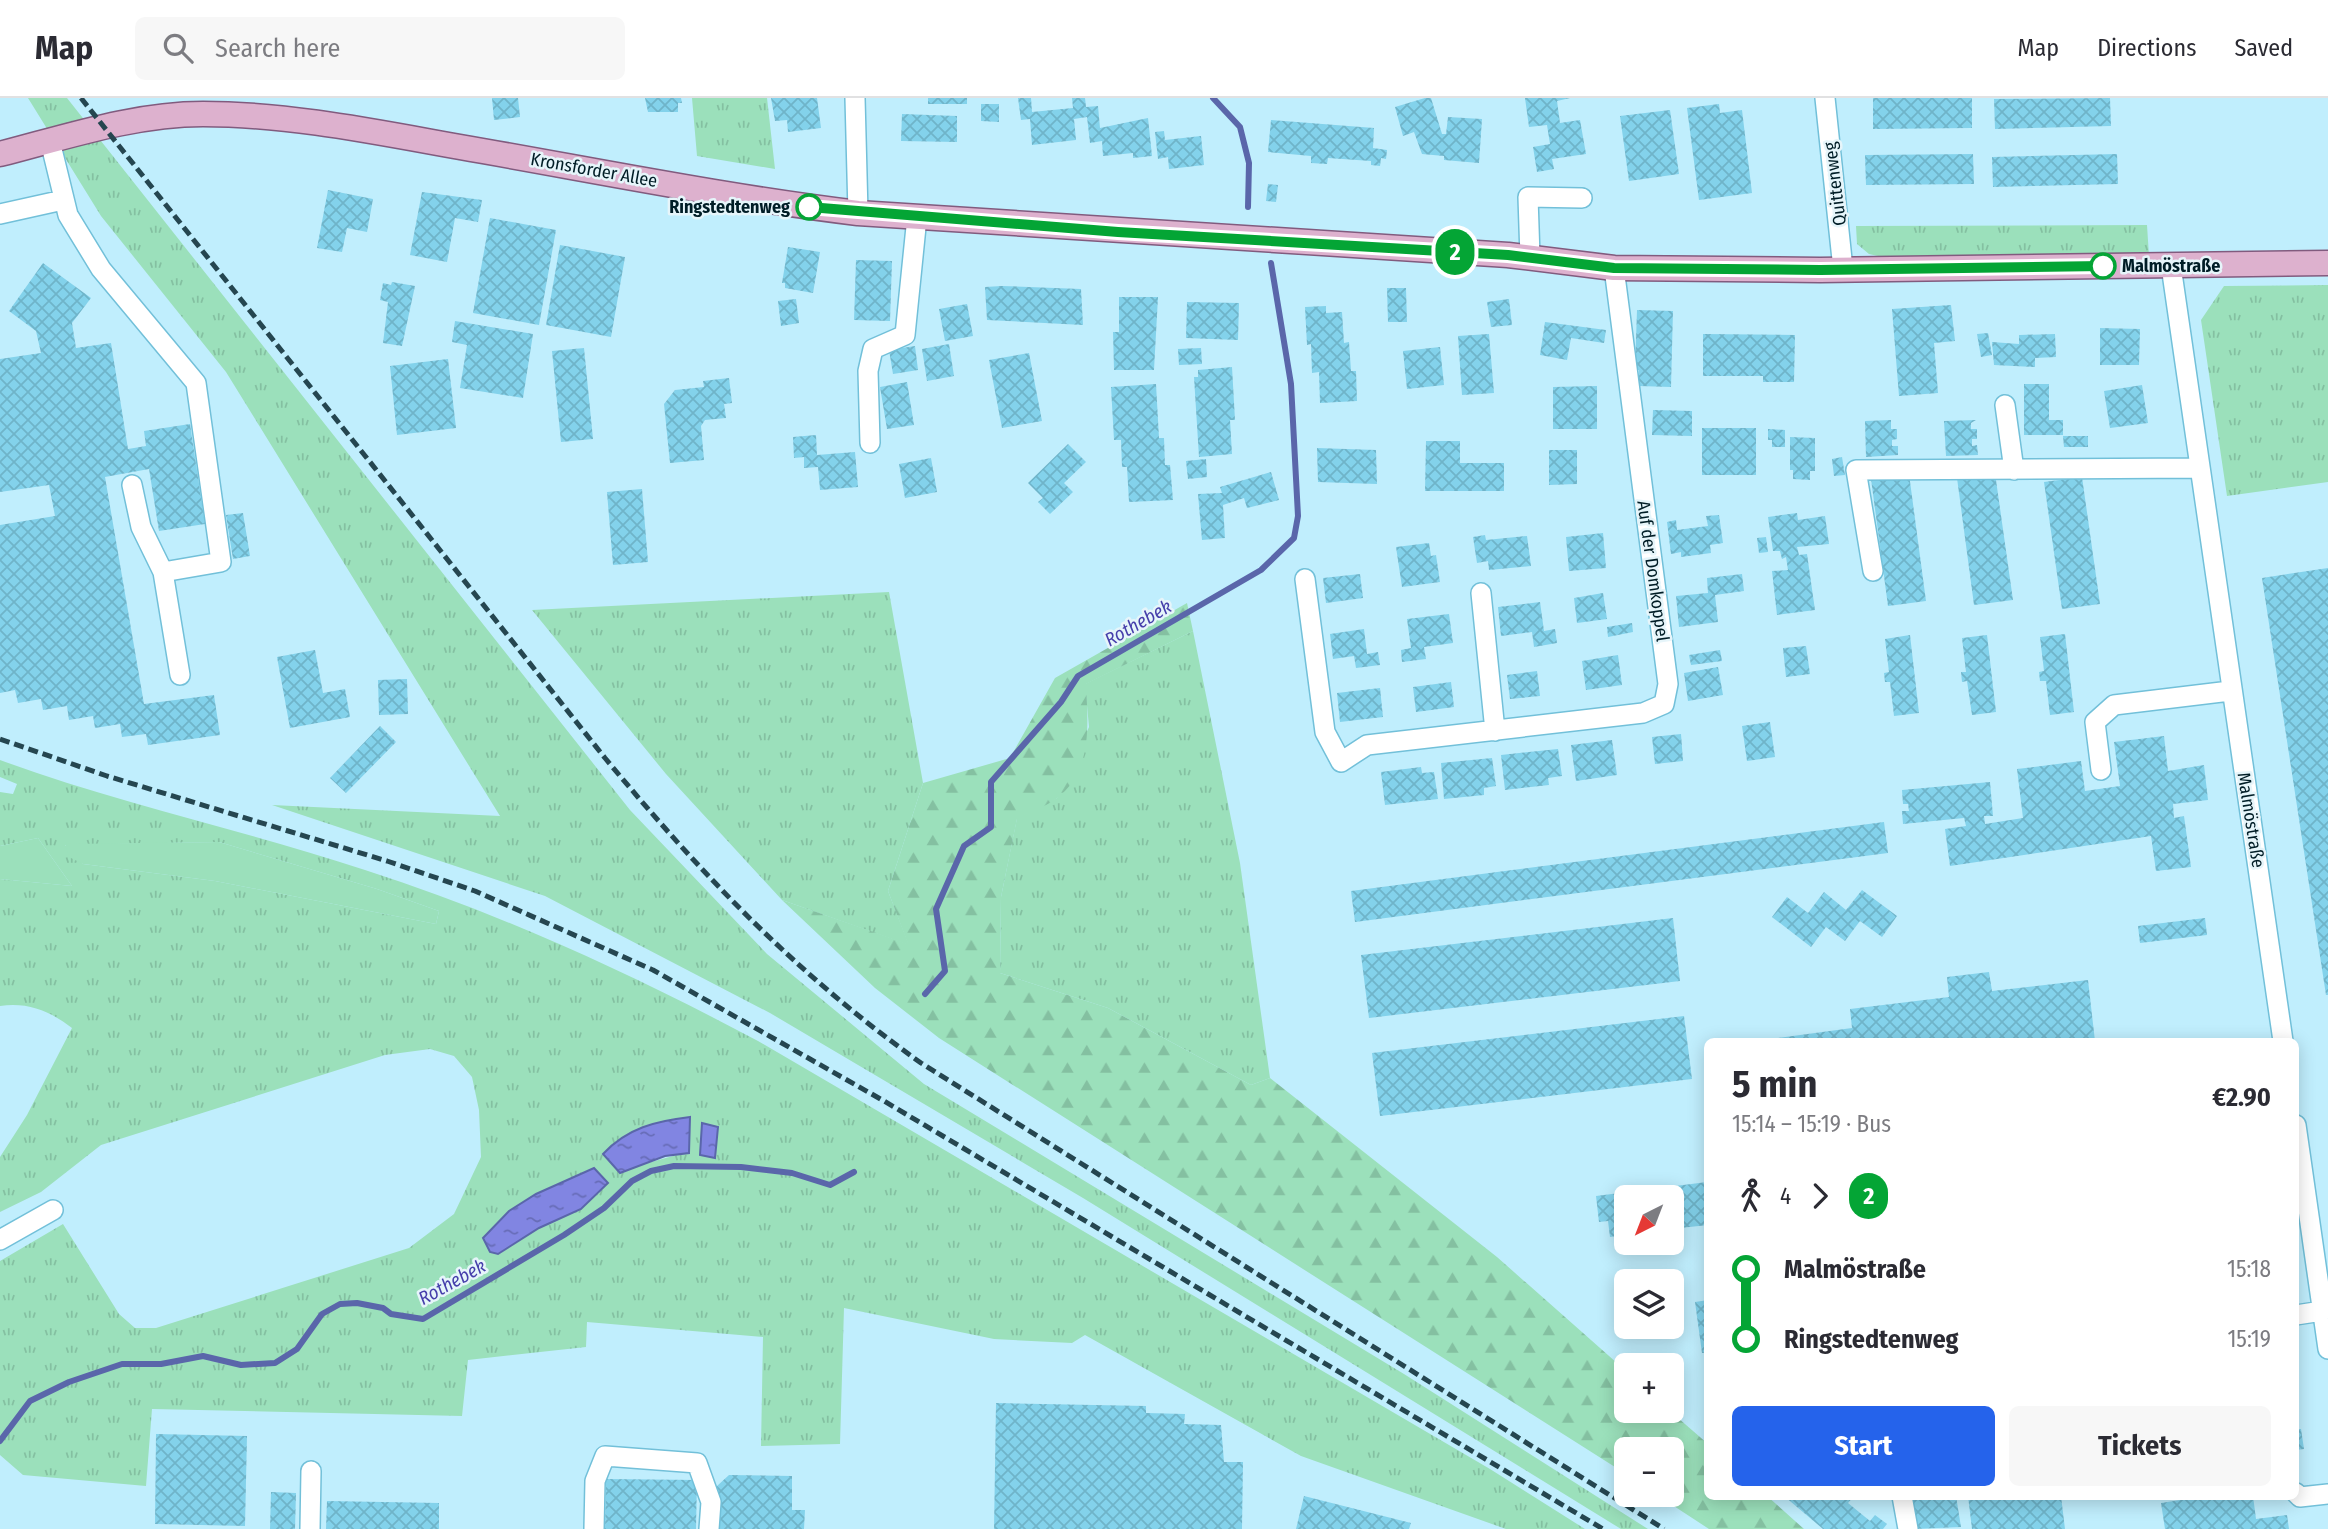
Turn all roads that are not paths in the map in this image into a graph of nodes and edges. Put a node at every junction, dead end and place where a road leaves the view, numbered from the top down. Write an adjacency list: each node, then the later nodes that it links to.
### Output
1 (855, 98): 7 (street)
2 (1825, 98): 14 (street, Quittenweg)
3 (50, 141): 4 (main road, Kronsforder Allee); 6 (street); 7 (main road, Kronsforder Allee)
4 (0, 154)
5 (1582, 198): 10 (street)
6 (63, 200): 8 (street); 21 (street)
7 (858, 213): 9 (main road, Kronsforder Allee)
8 (0, 214)
9 (916, 217): 10 (main road, Kronsforder Allee); 16 (street)
10 (1530, 257): 13 (main road, Kronsforder Allee)
11 (2328, 263): 12 (main road, Kronsforder Allee)
12 (2171, 265): 14 (main road, Kronsforder Allee); 17 (street, Malmöstraße)
13 (1614, 268): 14 (main road, Kronsforder Allee); 26 (street, Auf der Domkoppel)
14 (1843, 269)
15 (2005, 405): 18 (street)
16 (870, 443)
17 (2200, 468): 18 (street); 25 (street, Malmöstraße)
18 (2014, 470): 20 (street)
19 (132, 485): 21 (street)
20 (1873, 571)
21 (163, 572): 24 (street)
22 (1305, 579): 26 (street, Auf der Domkoppel)
23 (1481, 593): 26 (street)
24 (180, 675)
25 (2230, 691): 27 (street); 28 (street, Malmöstraße)
26 (1495, 731)
27 (2101, 770)
28 (2283, 1038)
29 (2299, 1146): 32 (street)
30 (54, 1210): 31 (street)
31 (0, 1240)
32 (2322, 1311): 33 (street); 34 (street)
33 (2299, 1315)
34 (2328, 1349)
35 (311, 1471): 39 (street)
36 (2328, 1494): 37 (street)
37 (2299, 1496)
38 (1903, 1500): 42 (street)
39 (310, 1529)
40 (594, 1529): 41 (street)
41 (709, 1529)
42 (1908, 1529)

